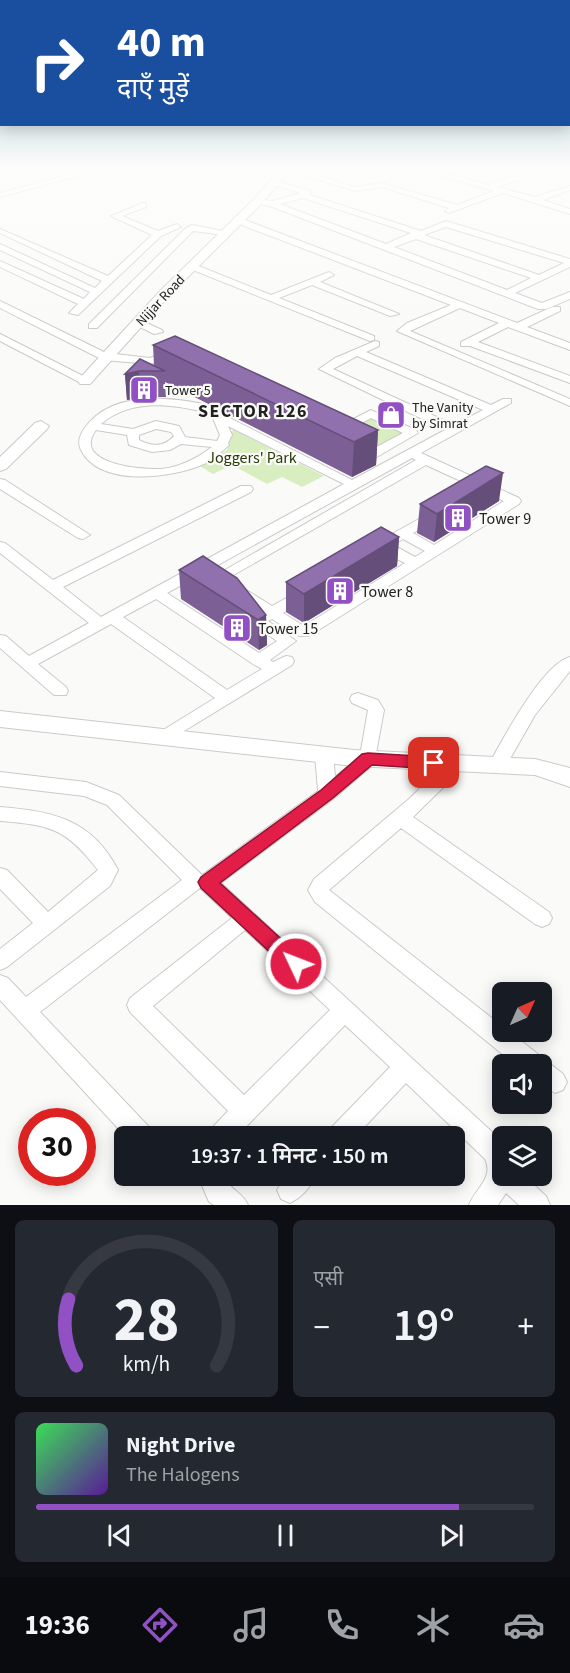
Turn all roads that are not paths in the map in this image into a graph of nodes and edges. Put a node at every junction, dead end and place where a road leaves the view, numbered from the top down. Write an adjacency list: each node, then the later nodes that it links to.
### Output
1 (146, 225): 10 (street)
2 (186, 225): 10 (street)
3 (188, 225): 11 (street)
4 (231, 225): 13 (street, Nijjar Road)
5 (251, 225): 31 (street)
6 (326, 225): 16 (street)
7 (391, 225): 14 (street)
8 (439, 225): 14 (street)
9 (453, 225): 17 (street)
10 (159, 229): 22 (street)
11 (190, 229): 13 (street); 36 (street)
12 (2, 231): 22 (street)
13 (224, 232): 19 (street, Nijjar Road)
14 (417, 234): 16 (street); 21 (street)
15 (0, 247): 24 (street)
16 (383, 248): 25 (street)
17 (570, 263): 21 (street)
18 (0, 264): 29 (street)
19 (191, 266): 27 (street); 34 (street, Nijjar Road)
20 (329, 275): 23 (street)
21 (540, 278): 25 (street)
22 (110, 281): 24 (street)
23 (312, 282): 27 (street); 33 (street)
24 (97, 292): 29 (street)
25 (507, 293): 26 (street)
26 (570, 295)
27 (271, 297): 42 (street)
28 (570, 302): 35 (street)
29 (85, 303): 32 (street)
30 (0, 304): 44 (street)
31 (459, 305): 35 (street); 43 (street)
32 (74, 313)
33 (394, 314)
34 (138, 322): 37 (street); 44 (street, Nijjar Road)
35 (513, 325): 39 (street); 41 (street)
36 (93, 326)
37 (158, 332)
38 (0, 338): 51 (street)
39 (469, 342): 43 (street); 49 (street)
40 (184, 347): 45 (street)
41 (570, 347)
42 (357, 351): 58 (street); 62 (street)
43 (448, 352): 52 (street)
44 (109, 356): 45 (street); 51 (street, Nijjar Road)
45 (151, 361): 47 (street)
46 (178, 362): 47 (street)
47 (164, 368): 48 (street)
48 (148, 374)
49 (556, 374): 50 (street); 52 (street)
50 (570, 380)
51 (85, 381)
52 (532, 387): 56 (street)
53 (162, 388): 57 (street)
54 (125, 393): 60 (street)
55 (507, 401): 58 (street)
56 (570, 403)
57 (203, 408): 59 (street); 60 (street)
58 (491, 409): 62 (street)
59 (218, 416): 66 (street); 71 (street)
60 (97, 421): 63 (street); 66 (street)
61 (41, 426): 70 (street)
62 (454, 430): 67 (street)
63 (134, 433): 64 (street); 64 (street)
64 (179, 440): 66 (street)
65 (340, 440): 69 (street)
66 (223, 446)
67 (412, 453): 68 (street); 69 (street)
68 (426, 460): 73 (street); 81 (street)
69 (391, 465): 80 (street)
70 (0, 466)
71 (346, 481)
72 (0, 483): 76 (street)
73 (481, 486): 75 (street); 78 (street)
74 (246, 489): 82 (street)
75 (402, 534): 78 (street); 79 (street)
76 (83, 536)
77 (0, 546): 82 (street)
78 (435, 551): 79 (street)
79 (415, 563): 85 (street)
80 (203, 568): 81 (street); 84 (street)
81 (218, 578): 85 (street)
82 (52, 587): 86 (street)
83 (312, 588): 85 (street)
84 (157, 593): 86 (street); 90 (street)
85 (272, 613): 90 (street)
86 (106, 620): 89 (street); 92 (street)
87 (0, 640): 89 (street)
88 (570, 662): 99 (street)
89 (28, 663): 91 (street)
90 (273, 664): 92 (street)
91 (60, 691)
92 (227, 698): 95 (street)
93 (358, 699): 97 (street)
94 (0, 719): 95 (street)
95 (166, 736): 96 (street)
96 (324, 754): 97 (street); 102 (street)
97 (368, 759): 98 (street); 102 (street)
98 (456, 764): 99 (street); 104 (street)
99 (497, 766): 100 (street)
100 (570, 778)
101 (0, 779): 112 (street)
102 (327, 794): 106 (street)
103 (0, 814): 108 (street)
104 (400, 817): 107 (street); 113 (street)
105 (0, 876): 108 (street)
106 (246, 918): 111 (street); 115 (street)
107 (542, 918)
108 (47, 924): 109 (street)
109 (0, 961)
110 (0, 985): 112 (street)
111 (345, 1010): 114 (street); 115 (street)
112 (25, 1011): 116 (street)
113 (520, 1054)
114 (405, 1067): 118 (street); 119 (street)
115 (244, 1111): 117 (street)
116 (132, 1126)
117 (230, 1126)
118 (349, 1126)
119 (492, 1148)
120 (215, 1186): 123 (street)
121 (496, 1186): 124 (street)
122 (516, 1186): 125 (street)
123 (234, 1205)
124 (482, 1205)
125 (537, 1205)

